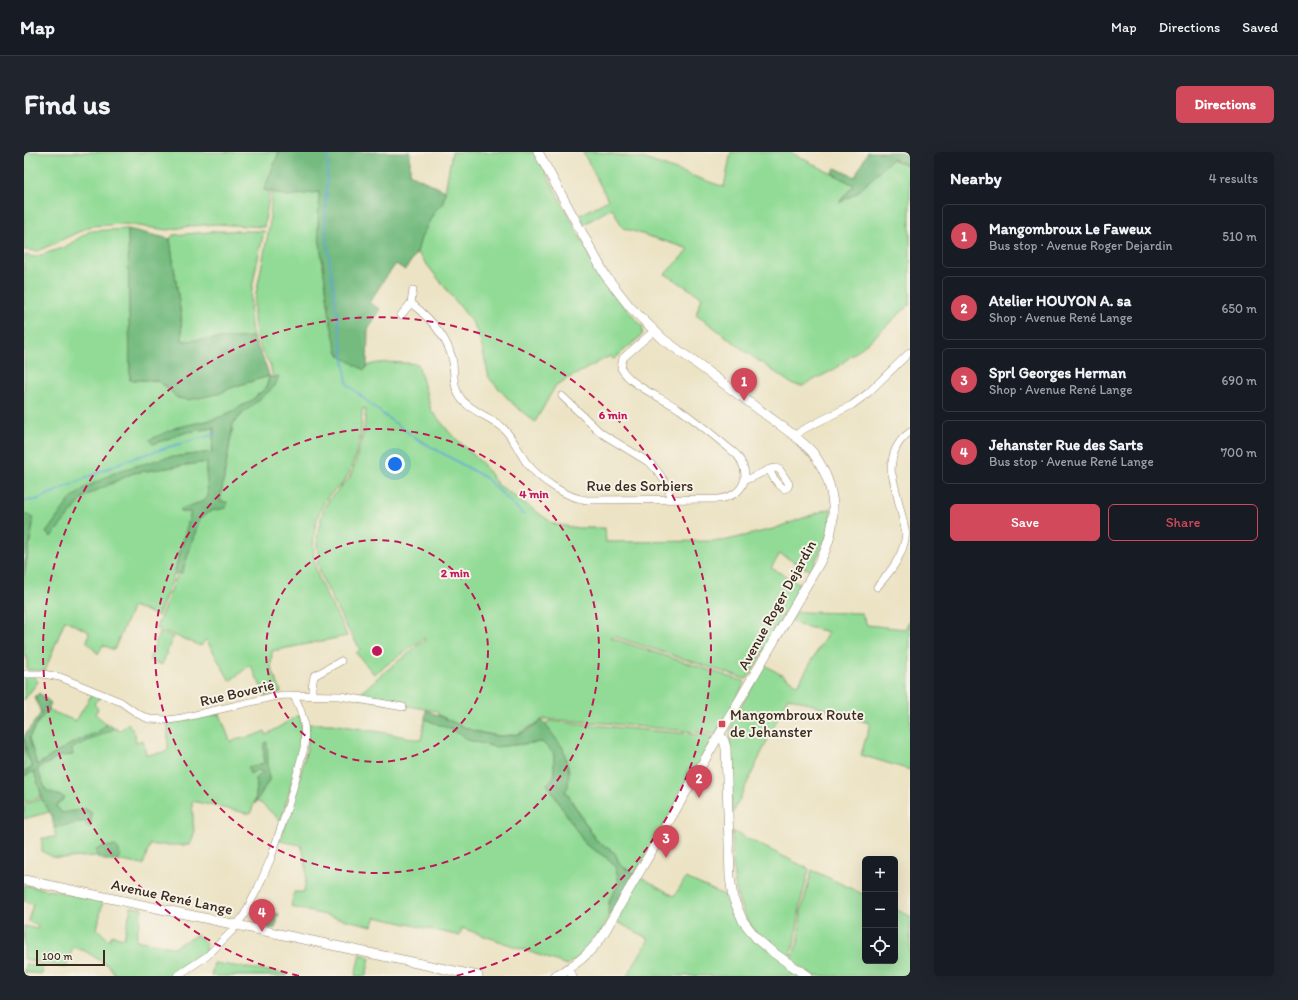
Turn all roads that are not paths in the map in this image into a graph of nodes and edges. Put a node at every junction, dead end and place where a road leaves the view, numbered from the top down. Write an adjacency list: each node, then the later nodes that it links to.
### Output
1 (538, 152): 5 (main road, Avenue Roger Dejardin)
2 (413, 290): 3 (street)
3 (411, 303): 4 (street); 12 (street, Rue des Sorbiers)
4 (401, 315)
5 (654, 331): 9 (main road, Avenue Roger Dejardin); 11 (street)
6 (910, 352): 9 (street)
7 (562, 396): 12 (street)
8 (910, 432): 13 (street)
9 (795, 436): 19 (main road, Avenue Roger Dejardin)
10 (770, 470): 11 (street)
11 (745, 479): 12 (street, Rue des Sorbiers)
12 (671, 499)
13 (877, 587)
14 (341, 660): 16 (street)
15 (24, 674): 17 (street, Rue Boverie)
16 (312, 695): 17 (street); 18 (street)
17 (294, 696): 21 (street, Rue Boverie)
18 (403, 707)
19 (720, 735): 22 (main road); 26 (main road)
20 (24, 880): 21 (main road, Avenue René Lange)
21 (237, 926): 23 (street, Rue Boverie); 24 (main road, Avenue René Lange)
22 (570, 973): 25 (main road)
23 (177, 976)
24 (478, 976)
25 (554, 976)
26 (807, 976)

